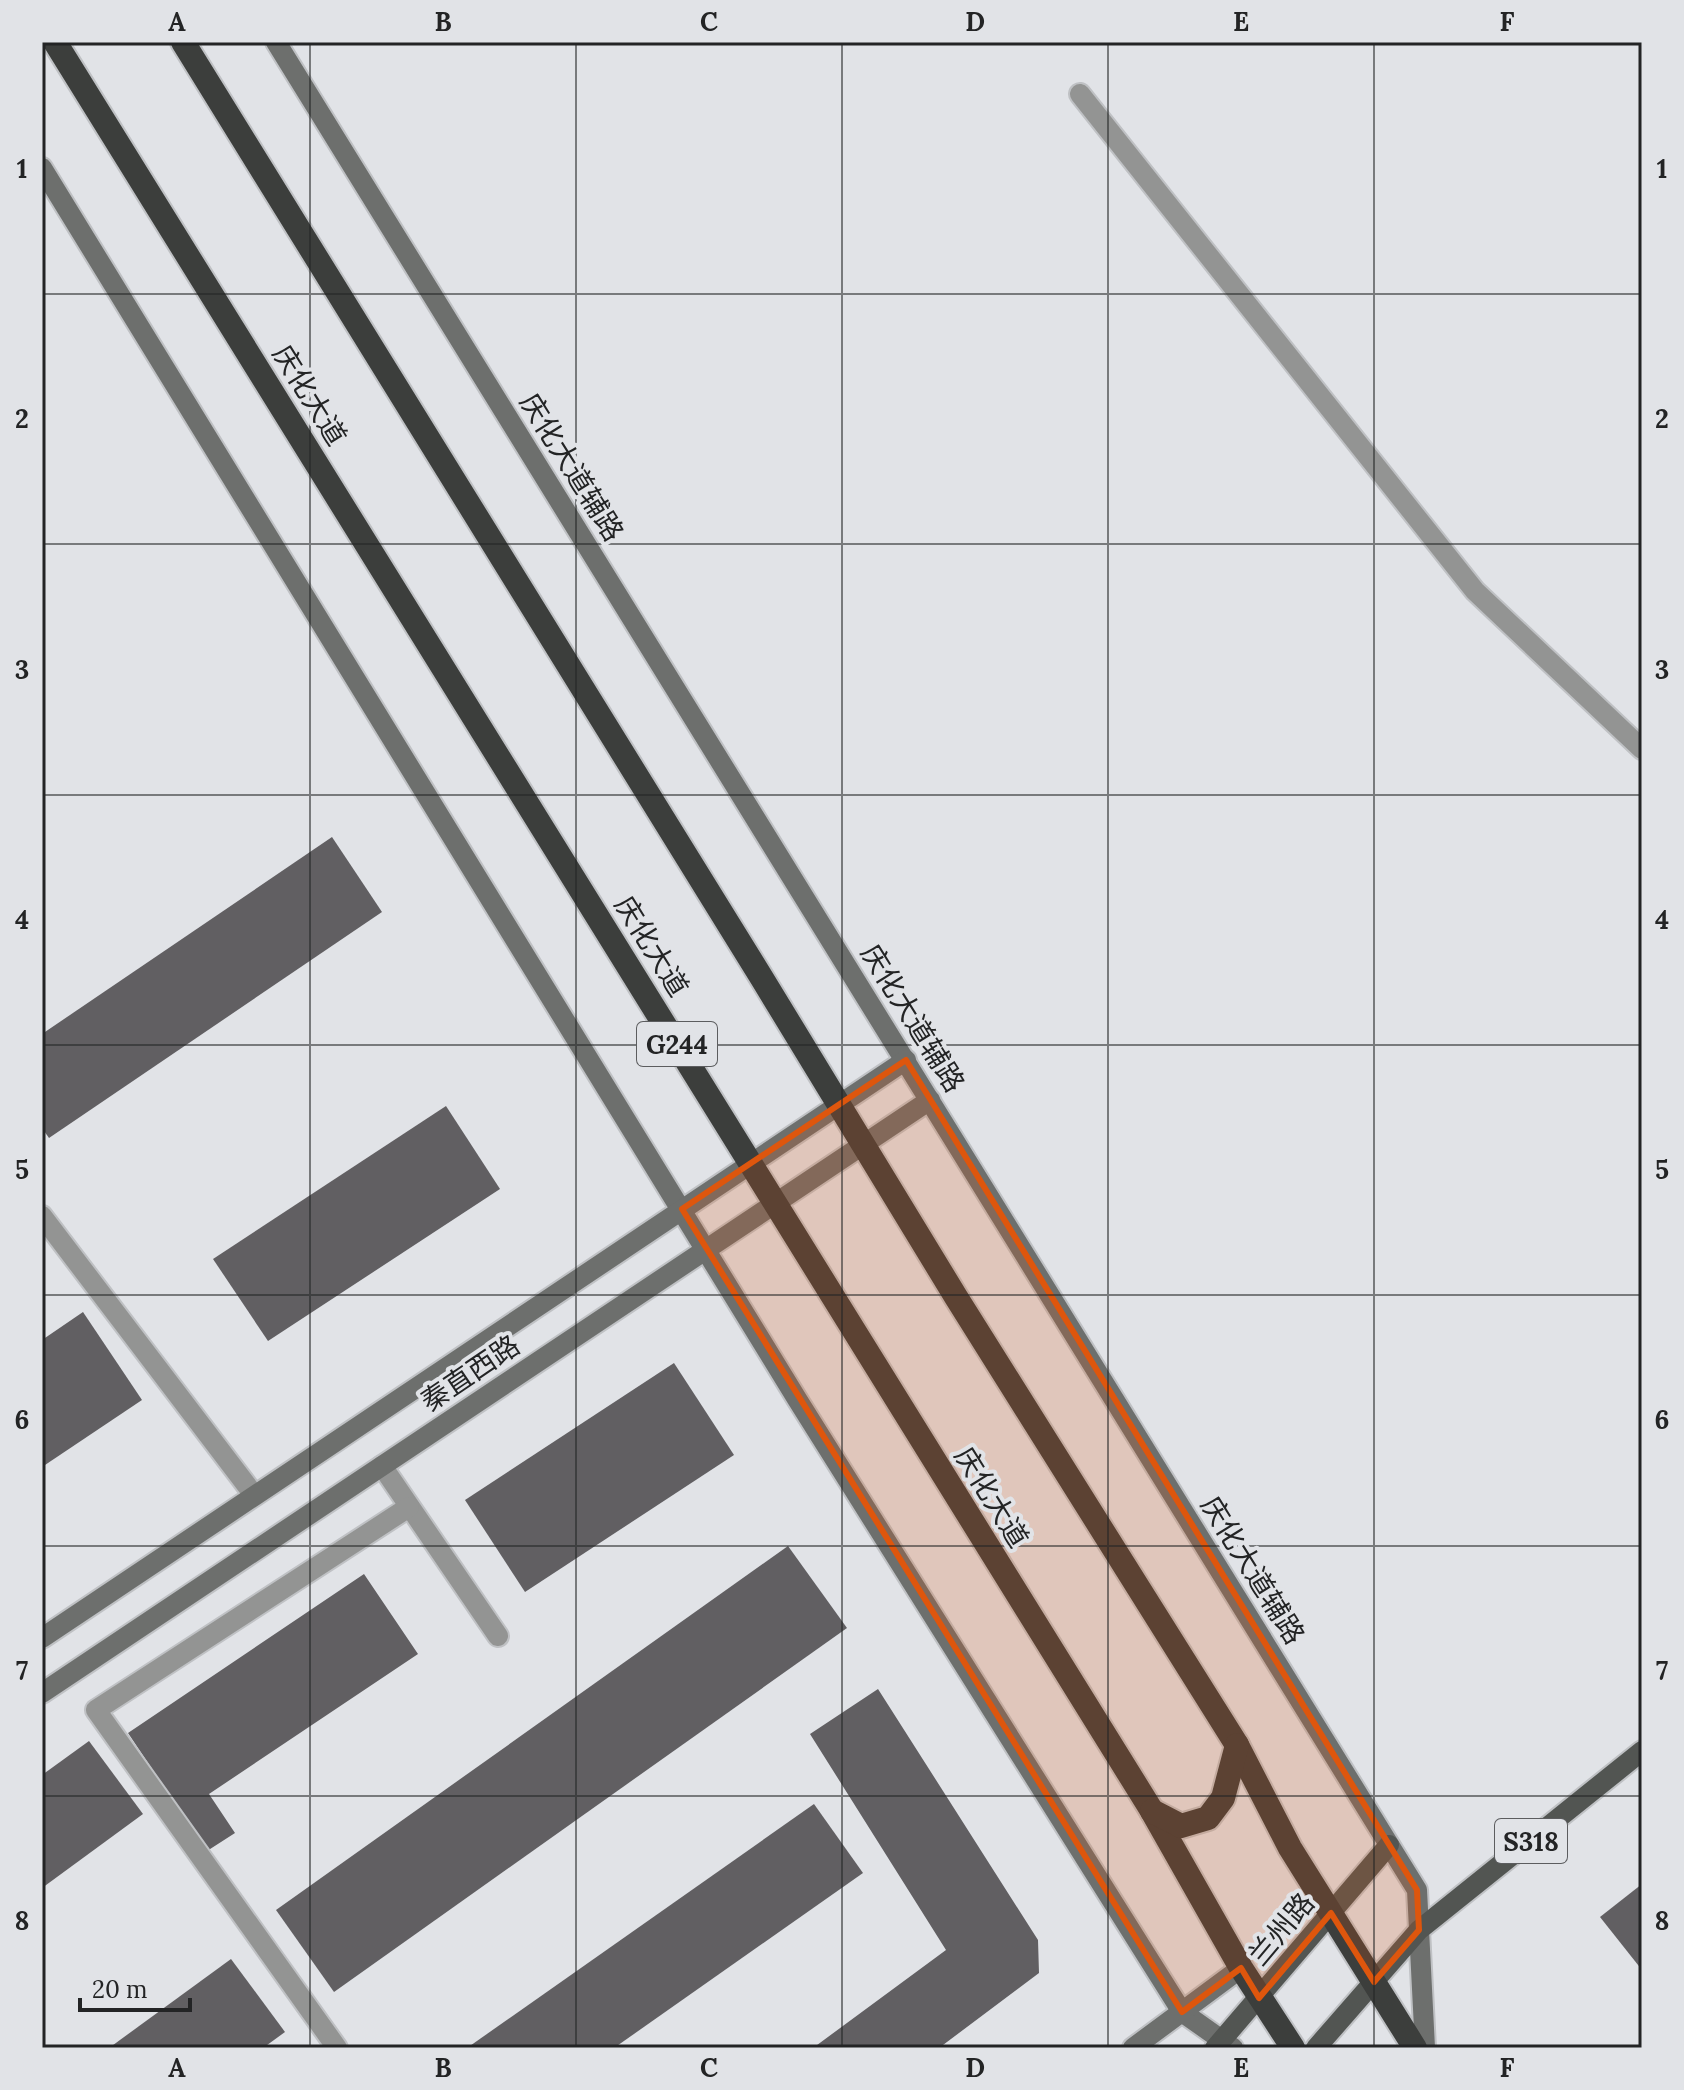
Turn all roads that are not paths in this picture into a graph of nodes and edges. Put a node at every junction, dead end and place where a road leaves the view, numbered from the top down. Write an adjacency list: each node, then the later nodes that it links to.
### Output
1 (55, 42): 11 (highway, 庆化大道 / G244)
2 (183, 42): 9 (highway)
3 (276, 42): 7 (main road, 庆化大道辅路)
4 (1080, 94): 6 (street)
5 (42, 168): 13 (main road)
6 (1642, 749)
7 (906, 1060): 8 (main road, 庆化大道辅路); 9 (main road, 秦直西路)
8 (930, 1100): 10 (main road, 秦直西路); 25 (main road, 庆化大道辅路)
9 (839, 1105): 10 (highway); 11 (main road, 秦直西路)
10 (863, 1145): 12 (main road, 秦直西路); 22 (highway)
11 (751, 1164): 12 (highway, 庆化大道 / G244); 13 (main road, 秦直西路)
12 (775, 1203): 15 (main road, 秦直西路); 24 (highway, 庆化大道 / G244)
13 (682, 1209): 15 (main road); 17 (main road, 秦直西路)
14 (42, 1216): 17 (street)
15 (706, 1250): 16 (main road, 秦直西路); 31 (main road)
16 (382, 1466): 18 (street); 21 (main road, 秦直西路)
17 (254, 1495): 20 (main road, 秦直西路)
18 (409, 1507): 19 (street); 33 (street)
19 (498, 1636)
20 (42, 1638)
21 (42, 1693)
22 (1237, 1745): 24 (highway); 26 (highway)
23 (1642, 1751): 27 (main road, S318)
24 (1152, 1811): 28 (highway, 庆化大道 / G244)
25 (1389, 1845): 26 (main road, 兰州路); 27 (main road, 庆化大道辅路)
26 (1331, 1913): 29 (highway); 30 (main road, 兰州路)
27 (1419, 1930): 29 (main road, S318); 38 (main road, 庆化大道辅路)
28 (1241, 1968): 30 (highway, 庆化大道 / G244); 31 (main road)
29 (1374, 1982): 36 (main road, S318); 37 (highway)
30 (1259, 1998): 32 (main road, 兰州路); 35 (highway, 庆化大道 / G244)
31 (1182, 2012): 32 (main road); 34 (main road)
32 (1223, 2046)
33 (337, 2048)
34 (1133, 2048)
35 (1293, 2048)
36 (1316, 2048)
37 (1415, 2048)
38 (1425, 2048)

